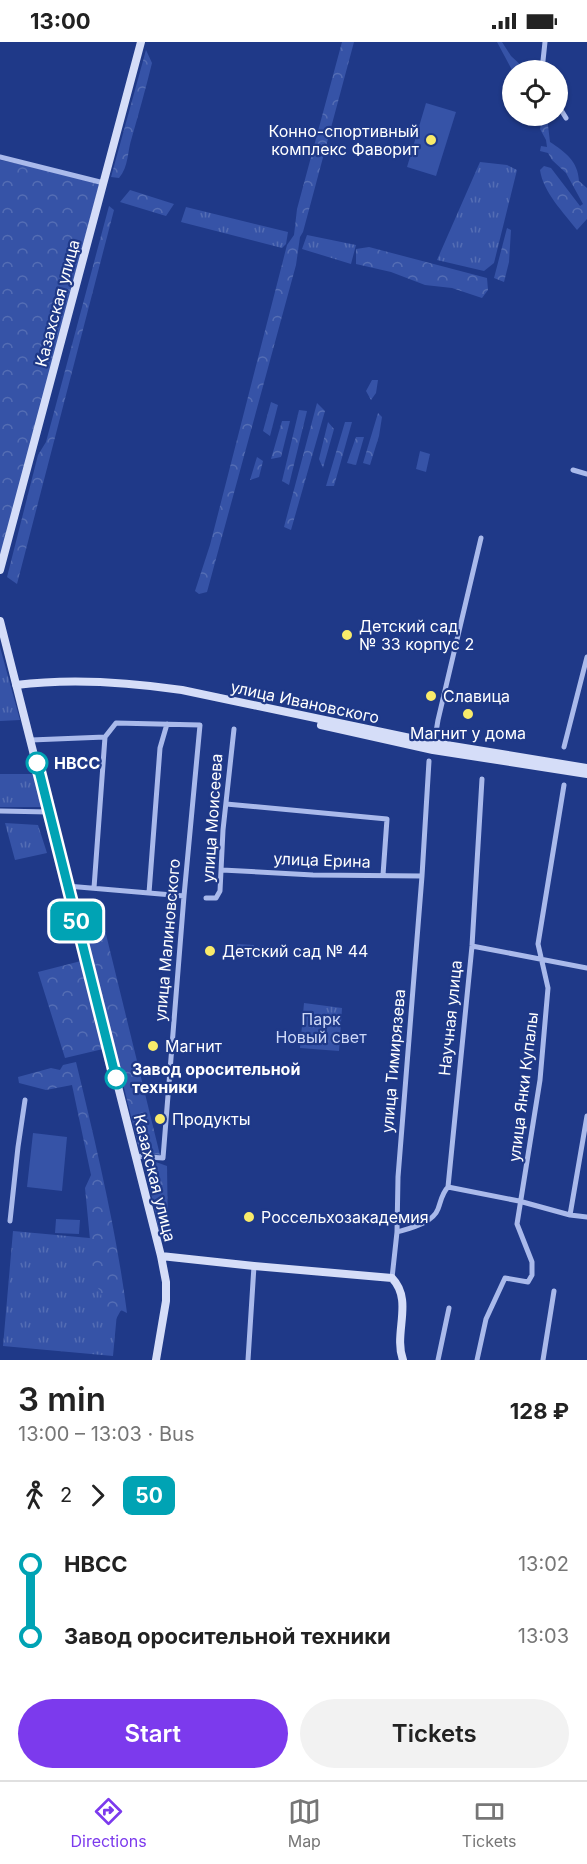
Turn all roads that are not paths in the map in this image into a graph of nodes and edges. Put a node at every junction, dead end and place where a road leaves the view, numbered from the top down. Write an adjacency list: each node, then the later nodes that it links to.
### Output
1 (141, 42): 5 (main road, Казахская улица)
2 (545, 42): 3 (street)
3 (543, 60)
4 (0, 157): 5 (street)
5 (104, 183): 9 (main road, Казахская улица)
6 (573, 470): 7 (street)
7 (587, 474)
8 (481, 538): 17 (street)
9 (0, 570)
10 (0, 621): 12 (main road, Казахская улица)
11 (587, 657): 18 (street)
12 (17, 687): 16 (main road, Казахская улица); 17 (main road, улица Ивановского)
13 (167, 724): 15 (street); 32 (street); 33 (street, улица Малиновского)
14 (234, 729): 24 (street, улица Моисеева)
15 (105, 737): 16 (street); 31 (street)
16 (31, 740): 26 (main road, Казахская улица)
17 (433, 747): 20 (main road, улица Ивановского); 21 (main road, улица Ивановского)
18 (564, 747)
19 (429, 761): 29 (street, улица Тимирязева)
20 (587, 768)
21 (587, 774)
22 (482, 779): 35 (street, Научная улица)
23 (564, 785): 36 (street, улица Янки Купалы)
24 (226, 804): 27 (street, улица Моисеева); 28 (street)
25 (0, 811): 26 (street)
26 (49, 812): 30 (main road, Казахская улица)
27 (222, 870): 28 (street, улица Ерина); 34 (street, улица Моисеева)
28 (383, 875): 29 (street, улица Ерина)
29 (422, 876): 46 (street, улица Тимирязева)
30 (68, 886): 31 (street); 40 (main road, Казахская улица)
31 (94, 888): 32 (street)
32 (149, 893): 33 (street)
33 (184, 896): 40 (street, улица Малиновского)
34 (206, 898)
35 (472, 946): 36 (street); 41 (street, Научная улица)
36 (542, 961): 37 (street); 42 (street, улица Янки Купалы)
37 (587, 969)
38 (25, 1100): 45 (street)
39 (587, 1116): 43 (street)
40 (135, 1156): 47 (main road, Казахская улица)
41 (448, 1187): 42 (street); 46 (street, Научная улица)
42 (519, 1201): 43 (street); 56 (street, улица Янки Купалы)
43 (570, 1215): 44 (street)
44 (587, 1217)
45 (10, 1221)
46 (397, 1232): 49 (street, улица Тимирязева)
47 (161, 1256): 48 (main road); 52 (main road, Казахская улица)
48 (254, 1266): 49 (main road); 53 (street)
49 (393, 1278): 54 (main road, улица Тимирязева)
50 (554, 1291): 57 (street)
51 (449, 1308): 55 (street)
52 (156, 1360)
53 (248, 1360)
54 (403, 1360)
55 (438, 1360)
56 (477, 1360)
57 (543, 1360)

